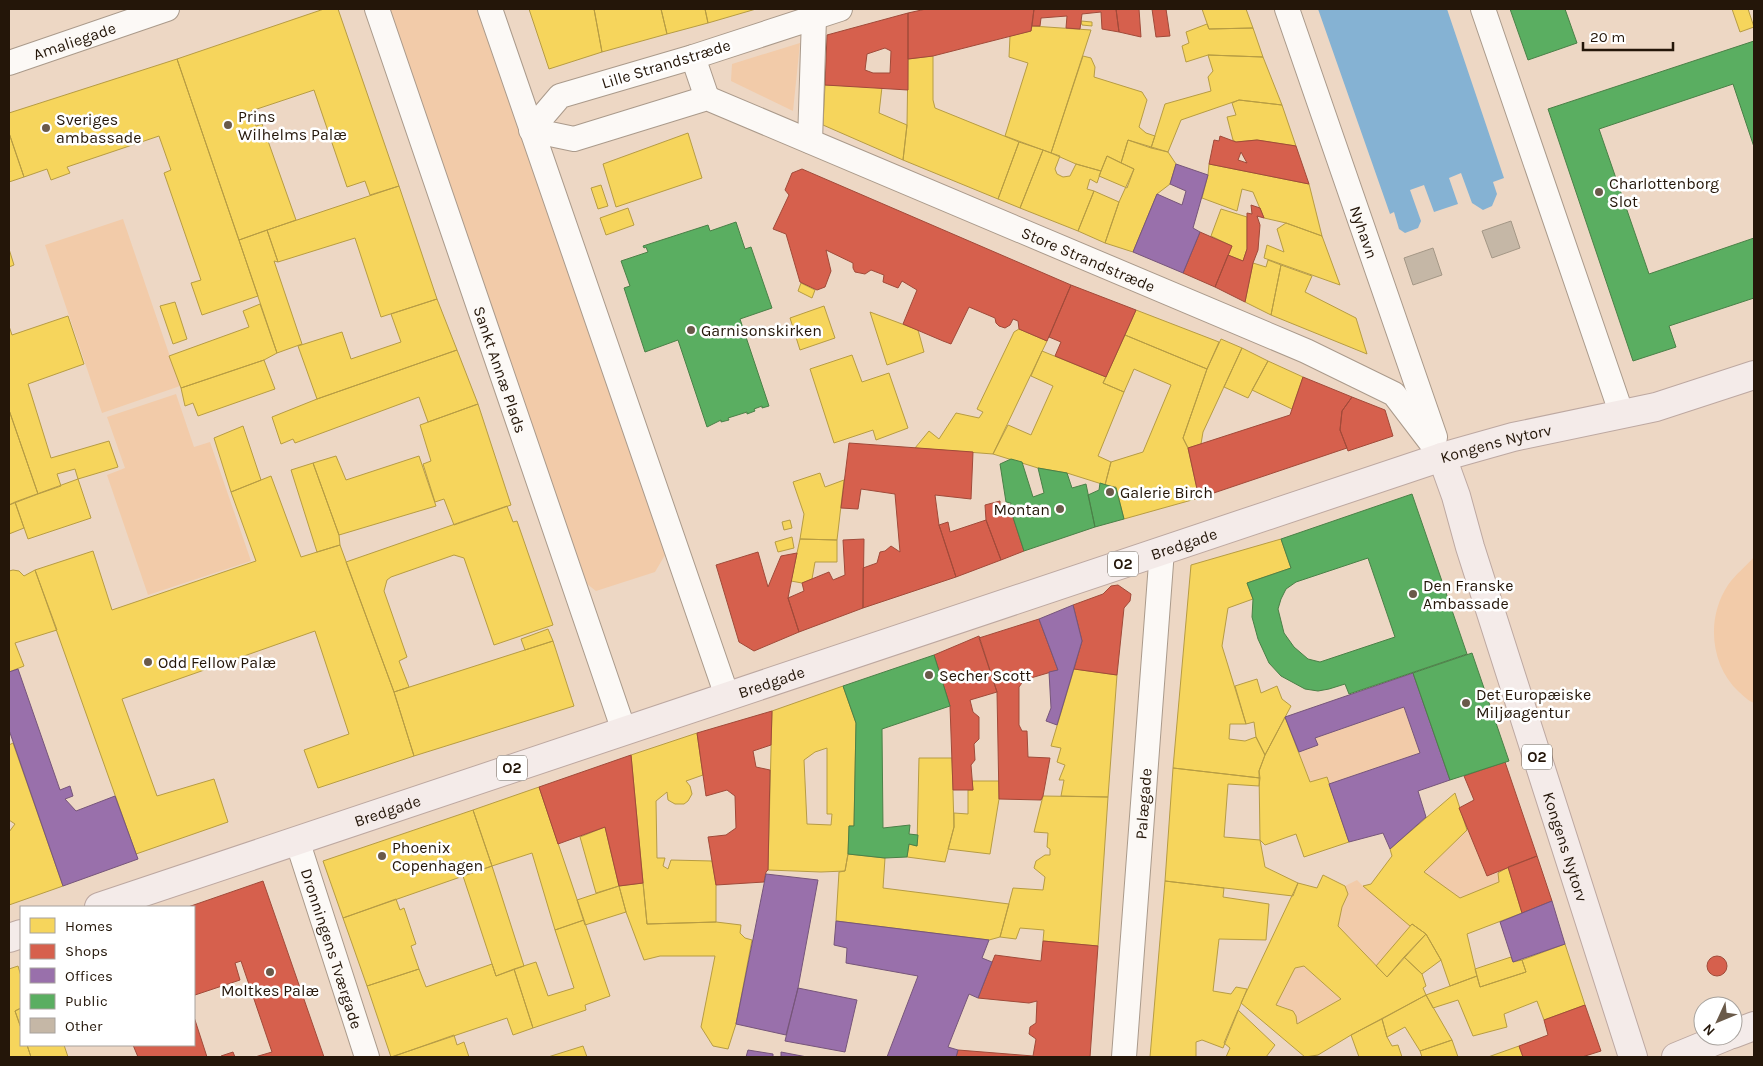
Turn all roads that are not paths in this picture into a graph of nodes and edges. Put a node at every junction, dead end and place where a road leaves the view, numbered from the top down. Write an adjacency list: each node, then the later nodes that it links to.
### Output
1 (167, 9): 9 (street, Amaliegade)
2 (378, 9): 18 (street, Sankt Annæ Plads)
3 (490, 9): 11 (street)
4 (840, 9): 7 (street, Lille Strandstræde)
5 (1287, 9): 15 (street, Nyhavn)
6 (1483, 9): 14 (street)
7 (814, 18): 8 (street, Lille Strandstræde); 12 (street)
8 (693, 57): 10 (street); 11 (street, Lille Strandstræde)
9 (9, 62)
10 (707, 98): 11 (street); 12 (street, Store Strandstræde)
11 (532, 130): 17 (street)
12 (810, 141): 15 (street, Store Strandstræde)
13 (1754, 375): 14 (main road, Kongens Nytorv / O2)
14 (1622, 415): 15 (main road, Kongens Nytorv / O2)
15 (1442, 457): 16 (main road, Bredgade / O2); 24 (main road, Kongens Nytorv / O2)
16 (1162, 550): 17 (main road, Bredgade / O2); 23 (street, Palægade)
17 (726, 696): 18 (main road, Bredgade / O2)
18 (624, 731): 19 (main road, Bredgade / O2)
19 (297, 840): 20 (main road, Bredgade / O2); 22 (street, Dronningens Tværgade)
20 (102, 906)
21 (1703, 1046): 25 (main road)
22 (367, 1057)
23 (1124, 1057)
24 (1633, 1057)
25 (1676, 1057)

